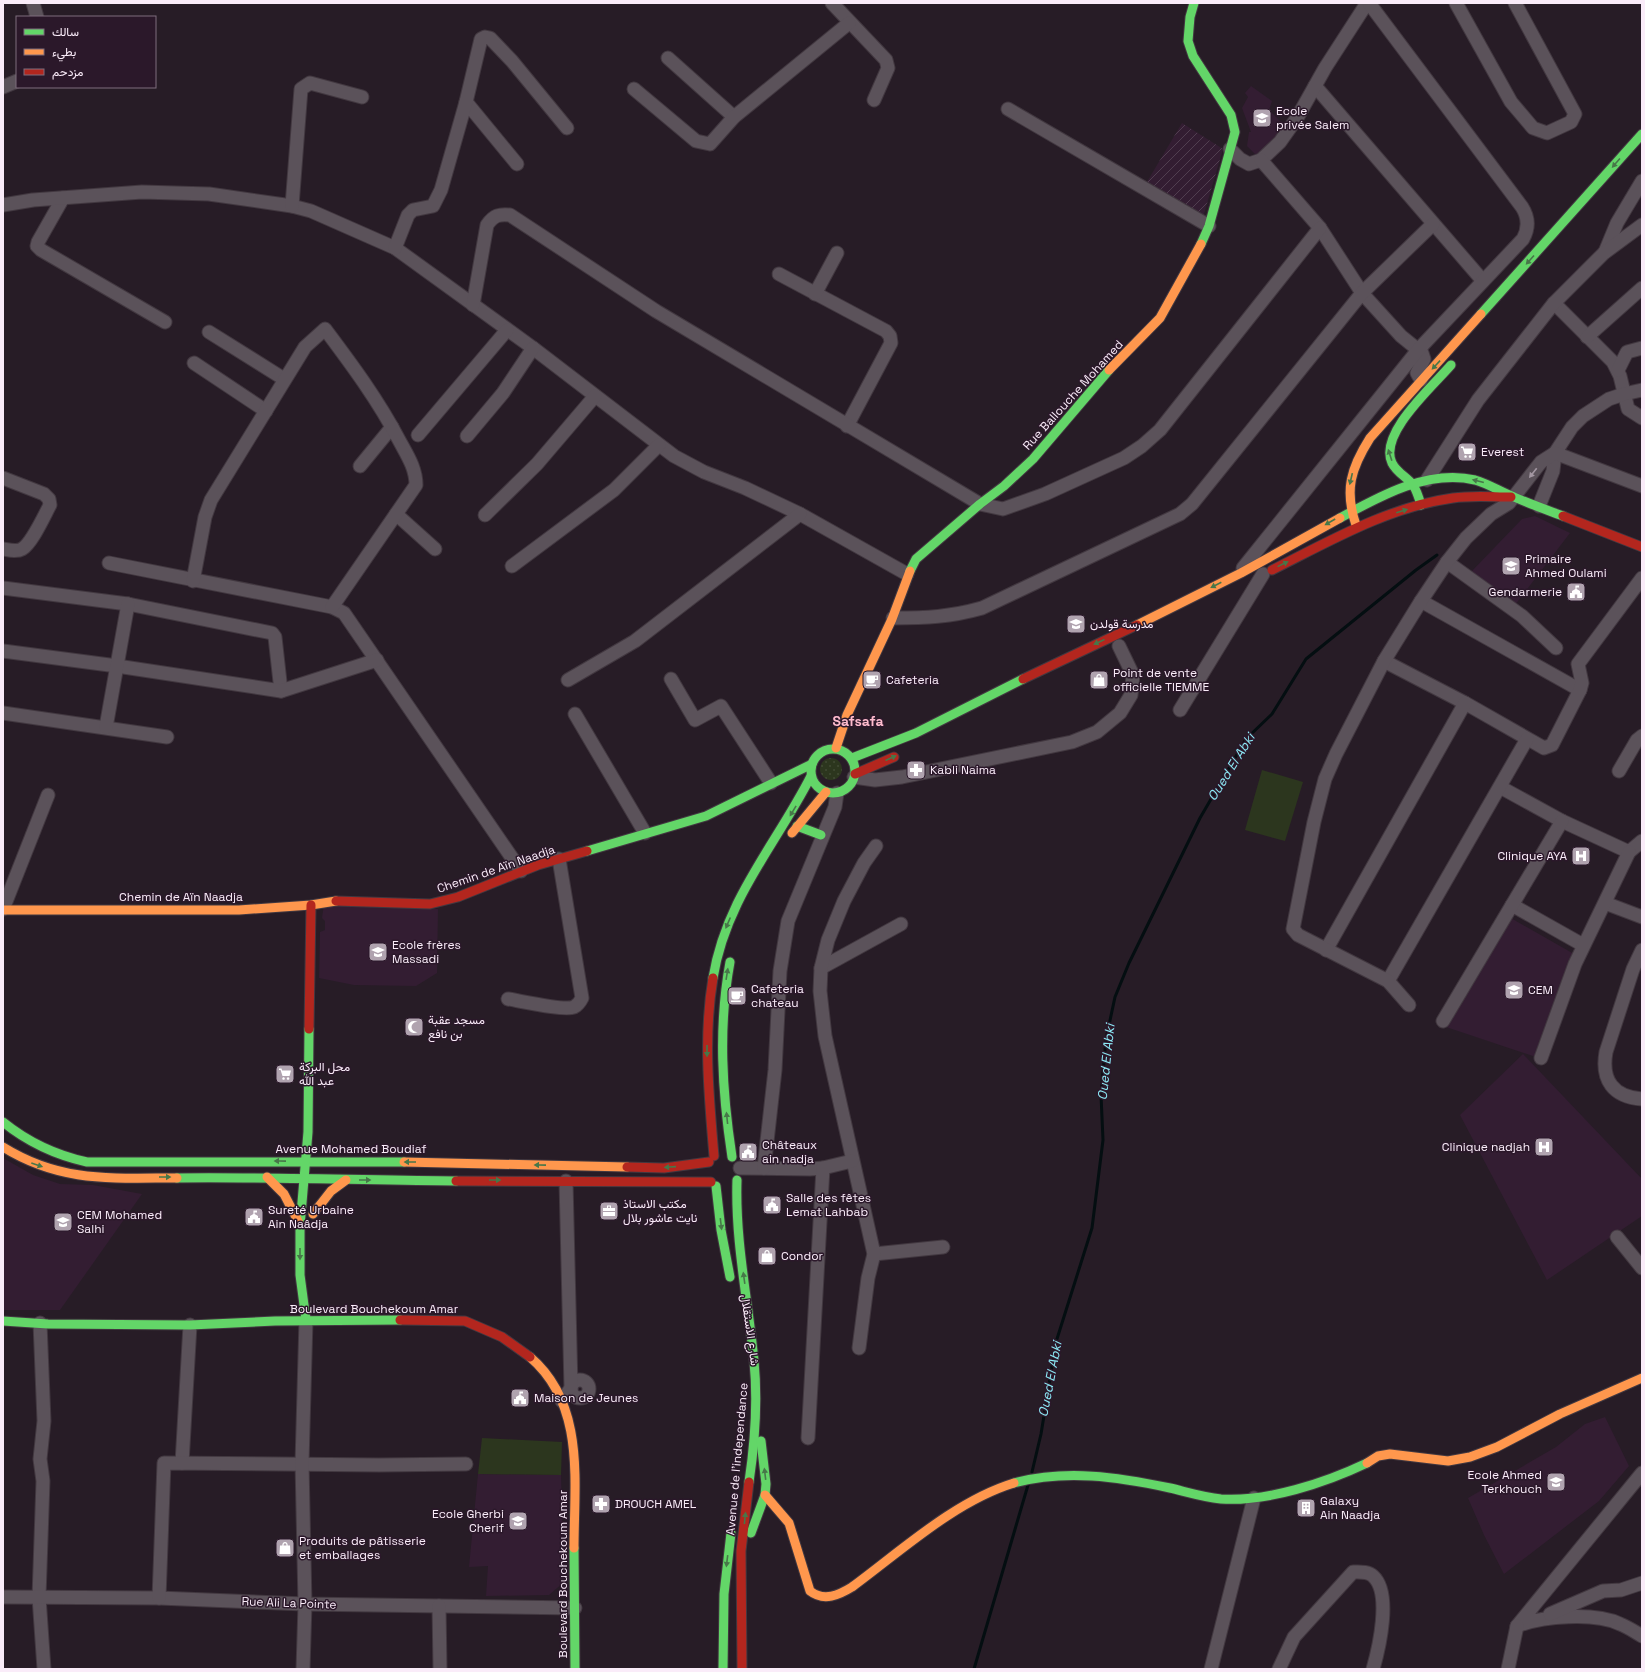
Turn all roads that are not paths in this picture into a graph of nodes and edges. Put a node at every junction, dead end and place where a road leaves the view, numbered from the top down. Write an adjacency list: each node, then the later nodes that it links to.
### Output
1 (33, 3): 7 (street)
2 (832, 3): 8 (street)
3 (1194, 3): 21 (main road, Rue Ballouche Mohamed)
4 (1368, 3): 11 (street); 36 (street)
5 (1456, 3): 6 (street)
6 (1514, 3)
7 (37, 16)
8 (849, 23): 15 (street); 18 (street)
9 (668, 58): 18 (street)
10 (16, 81): 12 (street)
11 (1315, 86): 22 (street); 28 (street)
12 (3, 87)
13 (634, 90): 18 (street)
14 (362, 97): 27 (street)
15 (874, 100)
16 (466, 102): 19 (street); 23 (street); 32 (street)
17 (1008, 110): 30 (street)
18 (734, 117)
19 (567, 128)
20 (1642, 134): 53 (main road, one-way to 53)
21 (1230, 149): 22 (street); 30 (main road, Rue Ballouche Mohamed)
22 (1261, 160): 31 (street)
23 (517, 164)
24 (1642, 181): 34 (street)
25 (63, 198): 26 (street); 27 (street); 42 (street)
26 (3, 205)
27 (292, 206): 32 (street)
28 (1433, 224): 36 (street); 38 (street)
29 (1642, 225): 34 (street)
30 (1209, 226): 71 (main road, Rue Ballouche Mohamed)
31 (1320, 228): 38 (street); 71 (street)
32 (395, 248): 41 (street)
33 (837, 253): 39 (street)
34 (1604, 253): 40 (street)
35 (780, 274): 39 (street)
36 (1483, 281): 48 (street)
37 (1642, 288): 45 (street)
38 (1362, 293): 48 (street); 95 (street)
39 (815, 294): 59 (street)
40 (1554, 303): 45 (street); 67 (street)
41 (473, 305): 43 (street); 59 (street)
42 (165, 322)
43 (507, 330): 46 (street); 61 (street)
44 (209, 332): 52 (street)
45 (1587, 337): 51 (street)
46 (533, 348): 56 (street); 62 (street)
47 (1642, 348): 51 (street)
48 (1418, 350): 53 (street); 85 (street)
49 (1459, 356): 68 (main road, one-way to 49)
50 (194, 363): 57 (street)
51 (1618, 370): 55 (street)
52 (284, 379): 57 (street); 60 (street)
53 (1421, 380): 74 (main road, one-way to 74)
54 (1642, 390): 55 (street)
55 (1624, 394): 58 (street); 64 (street)
56 (595, 396): 63 (street); 77 (street)
57 (266, 411): 89 (street)
58 (1640, 416)
59 (847, 426): 71 (street)
60 (392, 427): 65 (street); 75 (street)
61 (418, 435)
62 (467, 436)
63 (659, 445): 76 (street); 84 (street)
64 (1555, 453): 69 (street); 70 (street, one-way to 70); 73 (street)
65 (360, 466)
66 (3, 478): 80 (street)
67 (1427, 480): 68 (main road); 70 (main road, one-way to 67)
68 (1413, 485): 72 (main road); 74 (main road)
69 (1642, 486)
70 (1514, 497): 72 (main road); 73 (main road); 82 (street)
71 (980, 504): 86 (main road, Rue Ballouche Mohamed)
72 (1421, 505): 78 (main road, one-way to 72)
73 (1539, 506): 79 (main road)
74 (1350, 511): 78 (main road); 85 (main road, one-way to 85)
75 (396, 514): 81 (street); 94 (street)
76 (800, 514): 86 (street); 103 (street)
77 (485, 515)
78 (1358, 528): 87 (main road, one-way to 78)
79 (1642, 547)
80 (3, 549)
81 (435, 549)
82 (1447, 562): 92 (street); 97 (street)
83 (109, 563): 89 (street)
84 (512, 566)
85 (1238, 573): 116 (main road, one-way to 116)
86 (907, 574): 95 (main road, Rue Ballouche Mohamed)
87 (1263, 574): 90 (main road); 107 (street)
88 (1642, 578): 104 (street)
89 (193, 581): 94 (street)
90 (1249, 581)
91 (3, 588): 93 (street)
92 (1421, 601): 100 (street); 104 (street)
93 (128, 604): 101 (street); 105 (street)
94 (332, 607): 99 (street)
95 (893, 618): 114 (main road, Rue Ballouche Mohamed)
96 (1119, 646): 119 (street)
97 (1556, 648)
98 (3, 651): 101 (street)
99 (377, 660): 105 (street); 134 (street)
100 (1384, 661): 106 (street); 142 (street)
101 (117, 666): 105 (street); 110 (street)
102 (671, 679): 121 (street)
103 (568, 680)
104 (1580, 690): 113 (street)
105 (281, 691)
106 (1465, 703): 113 (street); 142 (street)
107 (1180, 710)
108 (3, 713): 110 (street)
109 (575, 714): 127 (street)
110 (106, 727): 112 (street)
111 (1642, 736): 118 (street)
112 (167, 737)
113 (1527, 739): 122 (street)
114 (836, 748): 116 (main road); 117 (main road)
115 (902, 753): 119 (main road, one-way to 115)
116 (852, 758): 119 (main road)
117 (812, 764): 120 (main road); 121 (main road, Chemin de Aïn Naadja)
118 (1619, 771)
119 (855, 775): 123 (main road)
120 (811, 776): 123 (main road); 156 (main road, one-way to 156)
121 (771, 783): 127 (main road, Chemin de Aïn Naadja)
122 (1500, 787): 125 (street); 146 (street)
123 (832, 792): 126 (main road); 128 (street)
124 (48, 795): 138 (street)
125 (1562, 821): 132 (street); 137 (street)
126 (797, 826): 128 (main road); 129 (main road)
127 (645, 833): 133 (main road, Chemin de Aïn Naadja)
128 (821, 835): 160 (street)
129 (788, 839)
130 (1642, 841): 132 (street)
131 (876, 846): 145 (street)
132 (1629, 852): 135 (street)
133 (559, 859): 134 (main road, Chemin de Aïn Naadja); 147 (street)
134 (520, 871): 136 (main road, Chemin de Aïn Naadja)
135 (1604, 903): 139 (street); 141 (street)
136 (311, 905): 138 (main road, Chemin de Aïn Naadja); 153 (main road)
137 (1512, 905): 141 (street); 149 (street)
138 (3, 909)
139 (1642, 918)
140 (901, 924): 145 (street)
141 (1583, 945): 150 (street)
142 (1326, 950): 146 (street)
143 (1642, 950): 151 (street)
144 (731, 956): 155 (main road, one-way to 144)
145 (821, 968): 159 (street)
146 (1388, 981): 148 (street)
147 (508, 999)
148 (1409, 1005)
149 (1443, 1021)
150 (1542, 1058)
151 (1642, 1099)
152 (3, 1122): 157 (main road, Avenue Mohamed Boudiaf, one-way to 152)
153 (308, 1132): 157 (main road); 158 (main road)
154 (3, 1147): 163 (main road, one-way to 163)
155 (732, 1156): 156 (main road); 162 (main road)
156 (711, 1159): 158 (main road, Avenue Mohamed Boudiaf, one-way to 158); 168 (main road)
157 (304, 1161): 158 (main road, Avenue Mohamed Boudiaf); 164 (main road)
158 (315, 1161): 166 (main road)
159 (852, 1161): 161 (street); 173 (street)
160 (764, 1168): 161 (street); 162 (street)
161 (823, 1168): 189 (street)
162 (738, 1174): 168 (main road); 186 (main road, Avenue de l'independance, one-way to 162)
163 (267, 1177): 164 (main road); 170 (main road)
164 (302, 1178): 166 (main road); 170 (main road)
165 (346, 1180): 166 (main road); 167 (main road, one-way to 167); 169 (main road)
166 (315, 1181)
167 (566, 1181): 168 (main road); 188 (street)
168 (713, 1184): 176 (main road, شارع الاستقلال, one-way to 176)
169 (314, 1199)
170 (300, 1226): 175 (main road, one-way to 175)
171 (1617, 1237): 174 (street)
172 (943, 1247): 173 (street)
173 (874, 1254): 185 (street)
174 (1642, 1268)
175 (300, 1287): 178 (main road); 180 (main road)
176 (732, 1288)
177 (312, 1293): 180 (main road)
178 (295, 1297)
179 (285, 1310): 182 (main road)
180 (306, 1320): 182 (main road, Boulevard Bouchekoum Amar); 188 (main road, Boulevard Bouchekoum Amar); 191 (street)
181 (3, 1321): 183 (main road, Boulevard Bouchekoum Amar)
182 (275, 1321): 184 (main road, Boulevard Bouchekoum Amar)
183 (40, 1323): 184 (main road, Boulevard Bouchekoum Amar); 201 (street)
184 (190, 1324): 190 (street)
185 (859, 1348)
186 (755, 1362): 194 (main road, Avenue de l'independance); 196 (main road, one-way to 186)
187 (1642, 1378): 197 (main road)
188 (562, 1401): 205 (main road, Boulevard Bouchekoum Amar)
189 (808, 1438)
190 (182, 1463): 191 (street); 202 (street)
191 (302, 1463): 192 (street); 203 (street)
192 (466, 1464)
193 (1642, 1473): 208 (street)
194 (749, 1483): 195 (main road, Avenue de l'independance); 196 (main road)
195 (747, 1496): 196 (main road); 207 (main road, Avenue de l'independance, one-way to 195)
196 (765, 1496): 197 (main road); 207 (main road)
197 (1254, 1498): 216 (street)
198 (732, 1526): 214 (main road, one-way to 214)
199 (1642, 1583): 206 (street)
200 (3, 1597): 201 (street, Rue Ali La Pointe)
201 (39, 1597): 202 (street, Rue Ali La Pointe); 210 (street)
202 (159, 1598): 203 (street, Rue Ali La Pointe)
203 (305, 1604): 204 (street, Rue Ali La Pointe); 211 (street)
204 (439, 1606): 205 (street, Rue Ali La Pointe); 212 (street)
205 (575, 1608): 213 (main road, Boulevard Bouchekoum Amar)
206 (1530, 1621): 208 (street); 209 (street)
207 (742, 1622): 215 (main road, Avenue de l'independance)
208 (1517, 1626): 219 (street)
209 (1642, 1636)
210 (44, 1669)
211 (303, 1669)
212 (440, 1669)
213 (575, 1669)
214 (723, 1669)
215 (742, 1669)
216 (1211, 1669)
217 (1279, 1669): 218 (street)
218 (1373, 1669)
219 (1508, 1669)

